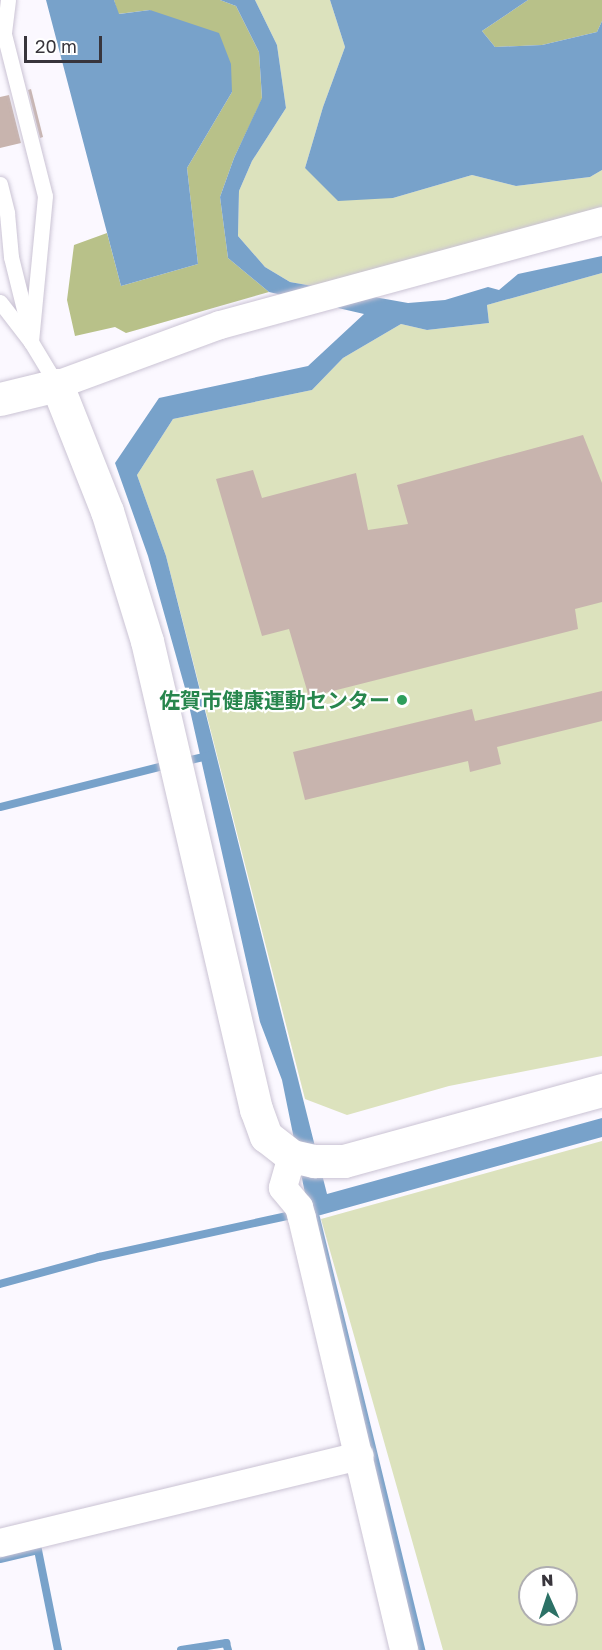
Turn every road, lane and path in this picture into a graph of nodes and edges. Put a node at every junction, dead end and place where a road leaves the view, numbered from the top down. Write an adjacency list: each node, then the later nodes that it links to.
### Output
1 (8, 0): 6 (lane)
2 (0, 184): 4 (lane)
3 (602, 221): 7 (street)
4 (6, 253): 6 (lane)
5 (0, 302): 6 (lane)
6 (32, 342): 7 (lane)
7 (57, 385): 8 (street); 10 (street)
8 (0, 399)
9 (602, 1090): 10 (street)
10 (292, 1156): 11 (street)
11 (360, 1456): 12 (street); 13 (street)
12 (0, 1542)
13 (404, 1650)

